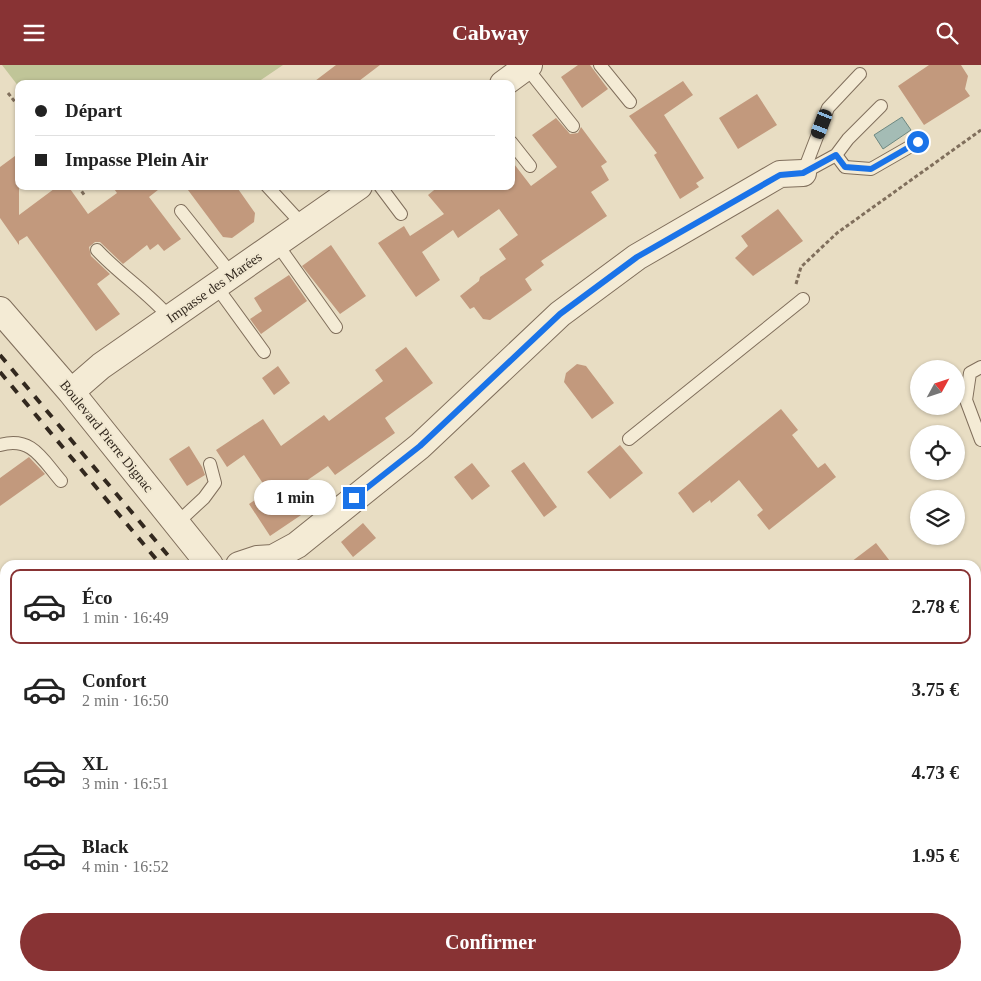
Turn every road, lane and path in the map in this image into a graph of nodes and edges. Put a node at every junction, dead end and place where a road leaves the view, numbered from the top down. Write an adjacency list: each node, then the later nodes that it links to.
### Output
1 (600, 65): 6 (lane)
2 (514, 72): 8 (lane)
3 (860, 74): 14 (lane)
4 (8, 93): 5 (path)
5 (15, 102)
6 (630, 102)
7 (881, 106): 12 (lane)
8 (573, 126)
9 (981, 130): 26 (path)
10 (918, 142): 12 (lane)
11 (515, 147): 13 (lane)
12 (836, 155): 14 (lane)
13 (530, 166)
14 (803, 173): 40 (street)
15 (81, 190): 19 (path)
16 (271, 190): 22 (lane)
17 (346, 190): 22 (street, Impasse des Marées)
18 (383, 190): 21 (lane)
19 (85, 196)
20 (181, 211): 25 (lane)
21 (401, 214)
22 (303, 225): 23 (street, Impasse des Marées)
23 (276, 243): 25 (street, Impasse des Marées); 29 (lane)
24 (97, 250): 28 (lane)
25 (224, 280): 28 (street, Impasse des Marées); 30 (lane)
26 (799, 295): 33 (lane)
27 (0, 310): 32 (street, Boulevard Pierre Dignac)
28 (170, 318): 32 (street, Impasse des Marées)
29 (336, 327)
30 (264, 352)
31 (981, 367): 34 (lane)
32 (71, 392): 38 (street, Boulevard Pierre Dignac)
33 (629, 439)
34 (981, 440)
35 (0, 445): 37 (lane)
36 (210, 464): 38 (lane)
37 (61, 481)
38 (177, 523): 39 (street, Boulevard Pierre Dignac)
39 (206, 560)
40 (254, 560)

